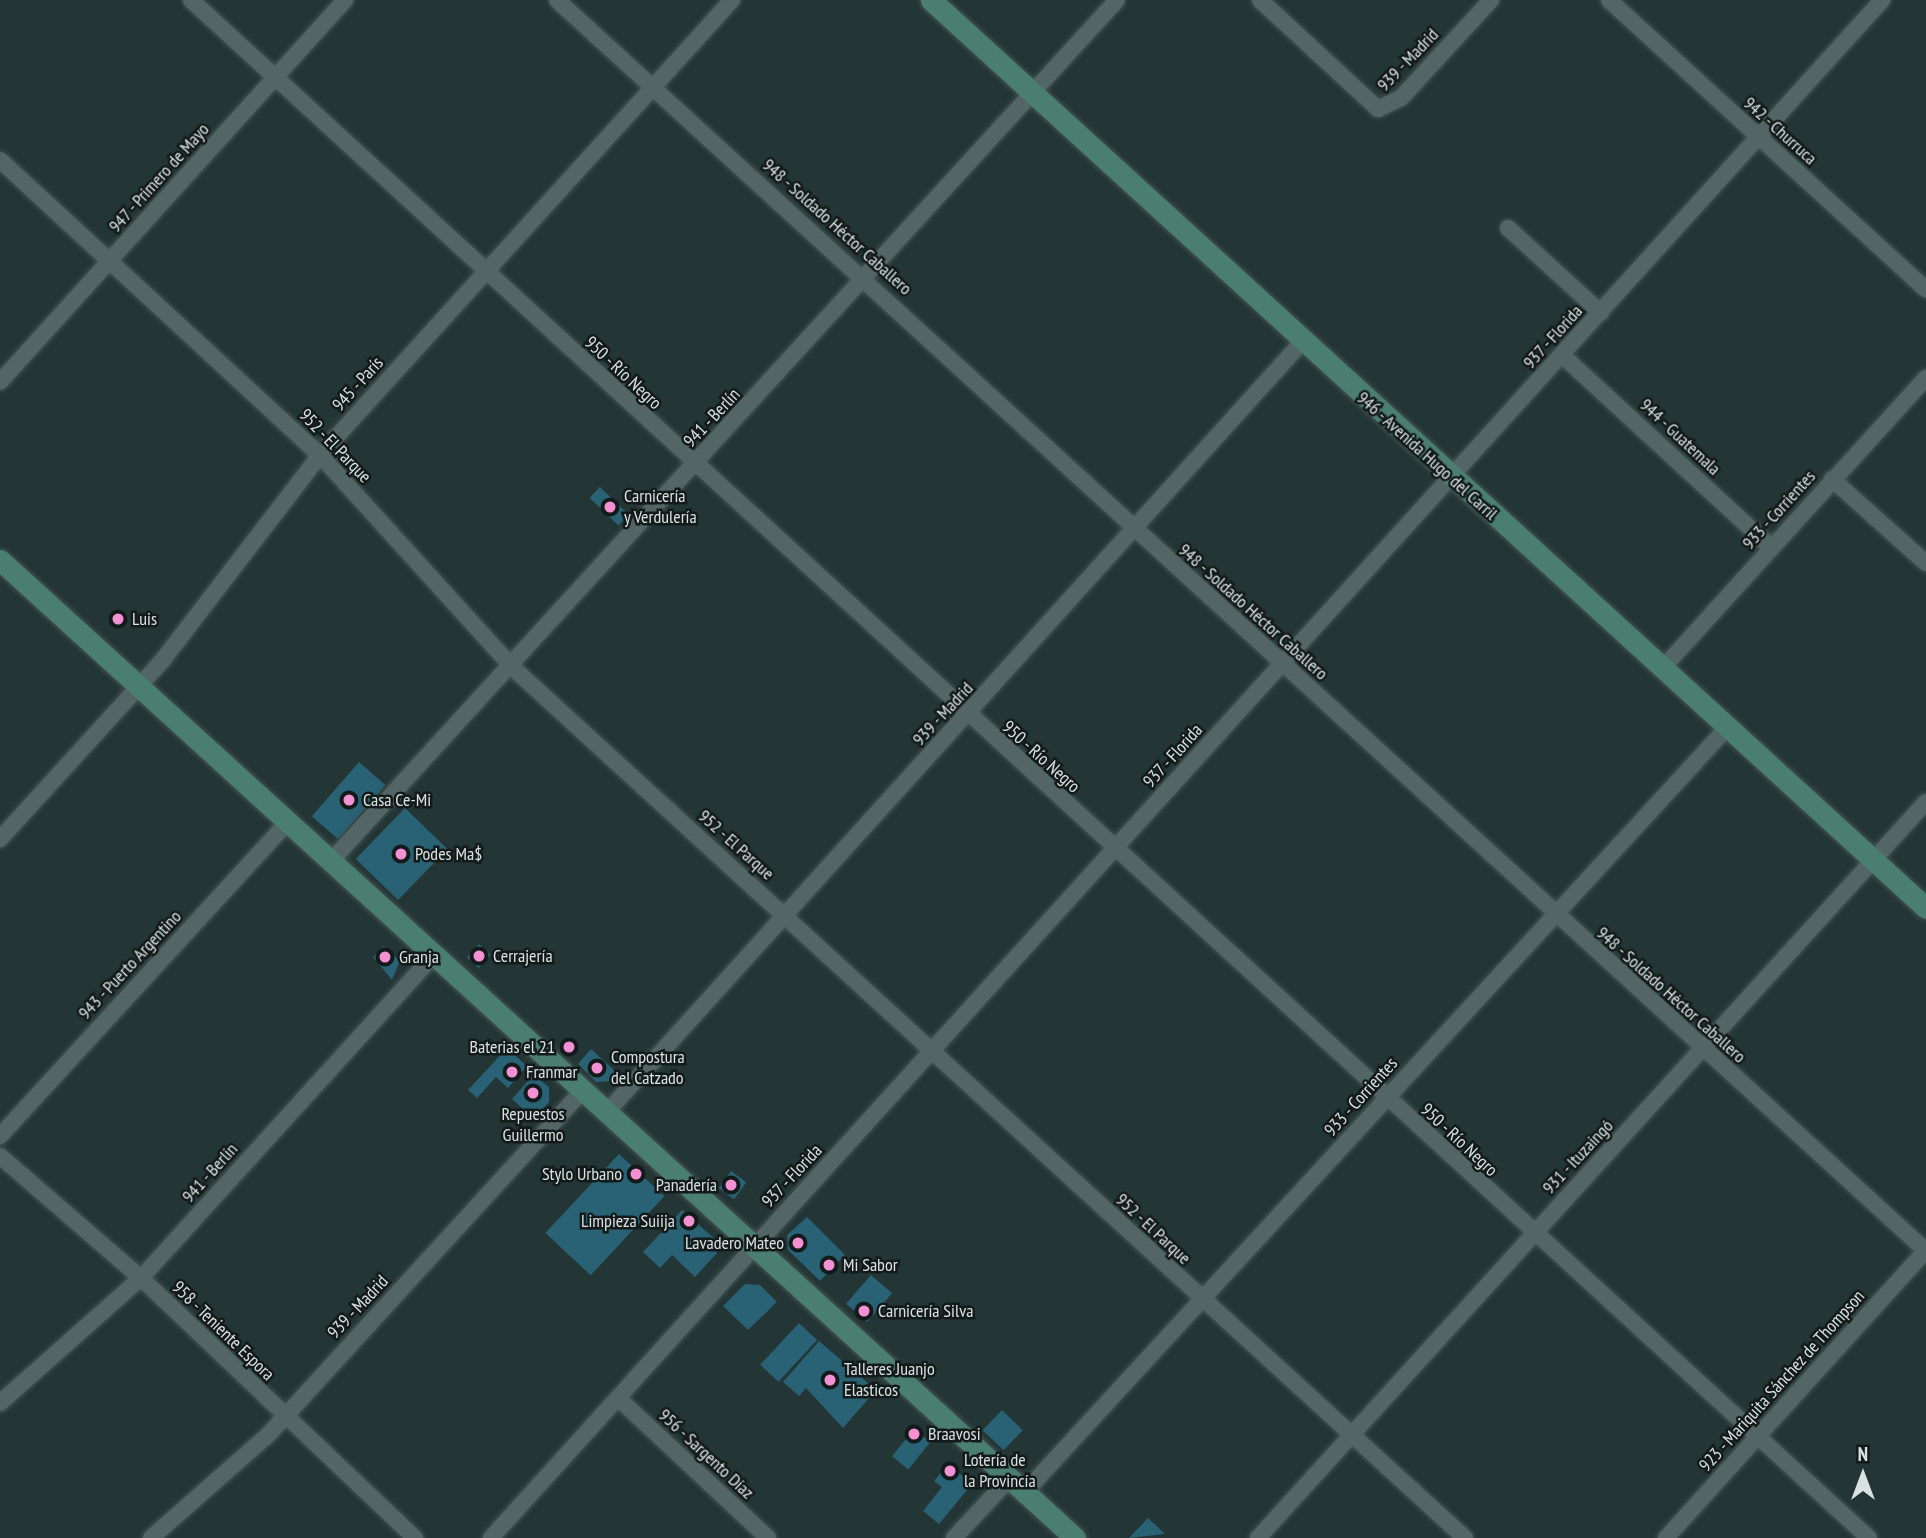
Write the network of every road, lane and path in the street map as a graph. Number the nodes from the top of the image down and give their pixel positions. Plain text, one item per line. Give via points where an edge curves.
1 (191, 0) edge
2 (345, 0) edge
3 (557, 0) edge
4 (732, 0) edge
5 (931, 0) edge
6 (1117, 0) edge
7 (1260, 0) edge
8 (1491, 0) edge
9 (1609, 0) edge
10 (1879, 1) edge
11 (276, 77) junction
12 (652, 88) junction
13 (1034, 95) junction
14 (1760, 138) junction
15 (0, 160) edge
16 (1508, 228) dead end
17 (110, 260) junction
18 (487, 272) junction
19 (868, 279) junction
20 (1926, 289) edge
21 (1601, 313) junction
22 (1302, 342) junction
23 (1563, 356) junction
24 (1926, 378) edge
25 (0, 382) edge
26 (320, 455) junction
27 (694, 465) junction
28 (1451, 478) junction
29 (1832, 479) junction
30 (1134, 532) junction
31 (1771, 547) junction
32 (0, 560) edge
33 (1926, 563) edge
34 (1284, 663) junction
35 (512, 667) junction
36 (1662, 669) junction
37 (142, 685) junction
38 (967, 717) junction
39 (1726, 729) junction
40 (1926, 802) edge
41 (289, 821) junction
42 (0, 839) edge
43 (1115, 849) junction
44 (332, 860) junction
45 (1873, 860) junction
46 (1926, 908) edge
47 (782, 914) junction
48 (1554, 915) junction
49 (435, 954) junction
50 (1703, 1050) junction
51 (933, 1052) junction
52 (583, 1090) junction
53 (1386, 1098) junction
54 (608, 1111) junction
55 (0, 1136) edge
56 (0, 1156) edge
57 (1533, 1234) junction
58 (751, 1248) junction
59 (1926, 1250) edge
60 (141, 1279) junction
61 (1202, 1301) junction
62 (618, 1398) junction
63 (0, 1403) edge
64 (284, 1416) junction
65 (1352, 1435) junction
66 (1758, 1437) junction
67 (1018, 1485) junction
68 (151, 1538) edge
69 (415, 1538) edge
70 (491, 1538) edge
71 (768, 1538) edge
72 (954, 1538) edge
73 (1075, 1538) edge
74 (1258, 1538) edge
75 (1465, 1538) edge
76 (1667, 1538) edge
77 (1869, 1538) edge

1 - 11 street, 950 - Río Negro
2 - 11 street, 947 - Primero de Mayo
3 - 12 street, 948 - Soldado Héctor Caballero
4 - 12 street, 945 - París
5 - 13 main road, 946 - Avenida Hugo del Carril
6 - 13 street, 941 - Berlín
7 - 8 street, 939 - Madrid via 1378,109 1401,98
9 - 14 street, 942 - Churruca
10 - 14 street, 937 - Florida
11 - 17 street, 947 - Primero de Mayo
11 - 18 street, 950 - Río Negro
12 - 18 street, 945 - París
12 - 19 street, 948 - Soldado Héctor Caballero
13 - 19 street, 941 - Berlín
13 - 22 main road, 946 - Avenida Hugo del Carril
14 - 20 street, 942 - Churruca
14 - 21 street, 937 - Florida
15 - 17 street, 952 - El Parque
16 - 21 street
17 - 25 street, 947 - Primero de Mayo
17 - 26 street, 952 - El Parque
18 - 26 street, 945 - París
18 - 27 street, 950 - Río Negro
19 - 27 street, 941 - Berlín
19 - 30 street, 948 - Soldado Héctor Caballero
21 - 23 street, 937 - Florida
22 - 28 main road, 946 - Avenida Hugo del Carril
22 - 30 street, 939 - Madrid
23 - 28 street, 937 - Florida
23 - 31 street, 944 - Guatemala
24 - 29 street, 933 - Corrientes
26 - 35 street, 952 - El Parque
26 - 37 street, 945 - París
27 - 35 street, 941 - Berlín
27 - 38 street, 950 - Río Negro
28 - 34 street, 937 - Florida
28 - 36 main road, 946 - Avenida Hugo del Carril
29 - 31 street, 933 - Corrientes
29 - 33 street
30 - 34 street, 948 - Soldado Héctor Caballero
30 - 38 street, 939 - Madrid
31 - 36 street, 933 - Corrientes
32 - 37 main road
34 - 43 street, 937 - Florida
34 - 48 street, 948 - Soldado Héctor Caballero
35 - 44 street, 941 - Berlín
35 - 47 street, 952 - El Parque
36 - 39 main road, 946 - Avenida Hugo del Carril
37 - 41 main road
37 - 42 street, 945 - París
38 - 43 street, 950 - Río Negro
38 - 47 street, 939 - Madrid
39 - 45 main road, 946 - Avenida Hugo del Carril
39 - 48 street, 933 - Corrientes
40 - 45 street, 931 - Ituzaingó
41 - 44 main road
41 - 55 street, 943 - Puerto Argentino
43 - 51 street, 937 - Florida
43 - 53 street, 950 - Río Negro
44 - 49 main road
45 - 46 main road, 946 - Avenida Hugo del Carril
45 - 50 street, 931 - Ituzaingó
47 - 51 street, 952 - El Parque
47 - 54 street, 939 - Madrid
48 - 50 street, 948 - Soldado Héctor Caballero
48 - 53 street, 933 - Corrientes
49 - 52 main road
49 - 60 street, 941 - Berlín
50 - 57 street, 931 - Ituzaingó
50 - 59 street, 948 - Soldado Héctor Caballero
51 - 58 street, 937 - Florida
51 - 61 street, 952 - El Parque
52 - 54 main road
52 - 64 street, 939 - Madrid
53 - 57 street, 950 - Río Negro
53 - 61 street, 933 - Corrientes
54 - 58 main road
56 - 60 street, 958 - Teniente Espora
57 - 65 street, 931 - Ituzaingó
57 - 66 street, 950 - Río Negro
58 - 62 street, 937 - Florida
58 - 67 main road
59 - 66 street, 923 - Mariquita Sánchez de Thompson
60 - 63 street, 941 - Berlín
60 - 64 street, 958 - Teniente Espora
61 - 65 street, 952 - El Parque
61 - 67 street, 933 - Corrientes
62 - 70 street, 937 - Florida
62 - 71 street, 956 - Sargento Díaz
64 - 68 street, 939 - Madrid
64 - 69 street, 958 - Teniente Espora
65 - 74 street, 931 - Ituzaingó
65 - 75 street, 952 - El Parque
66 - 76 street, 923 - Mariquita Sánchez de Thompson
66 - 77 street, 950 - Río Negro
67 - 72 street, 933 - Corrientes
67 - 73 main road

